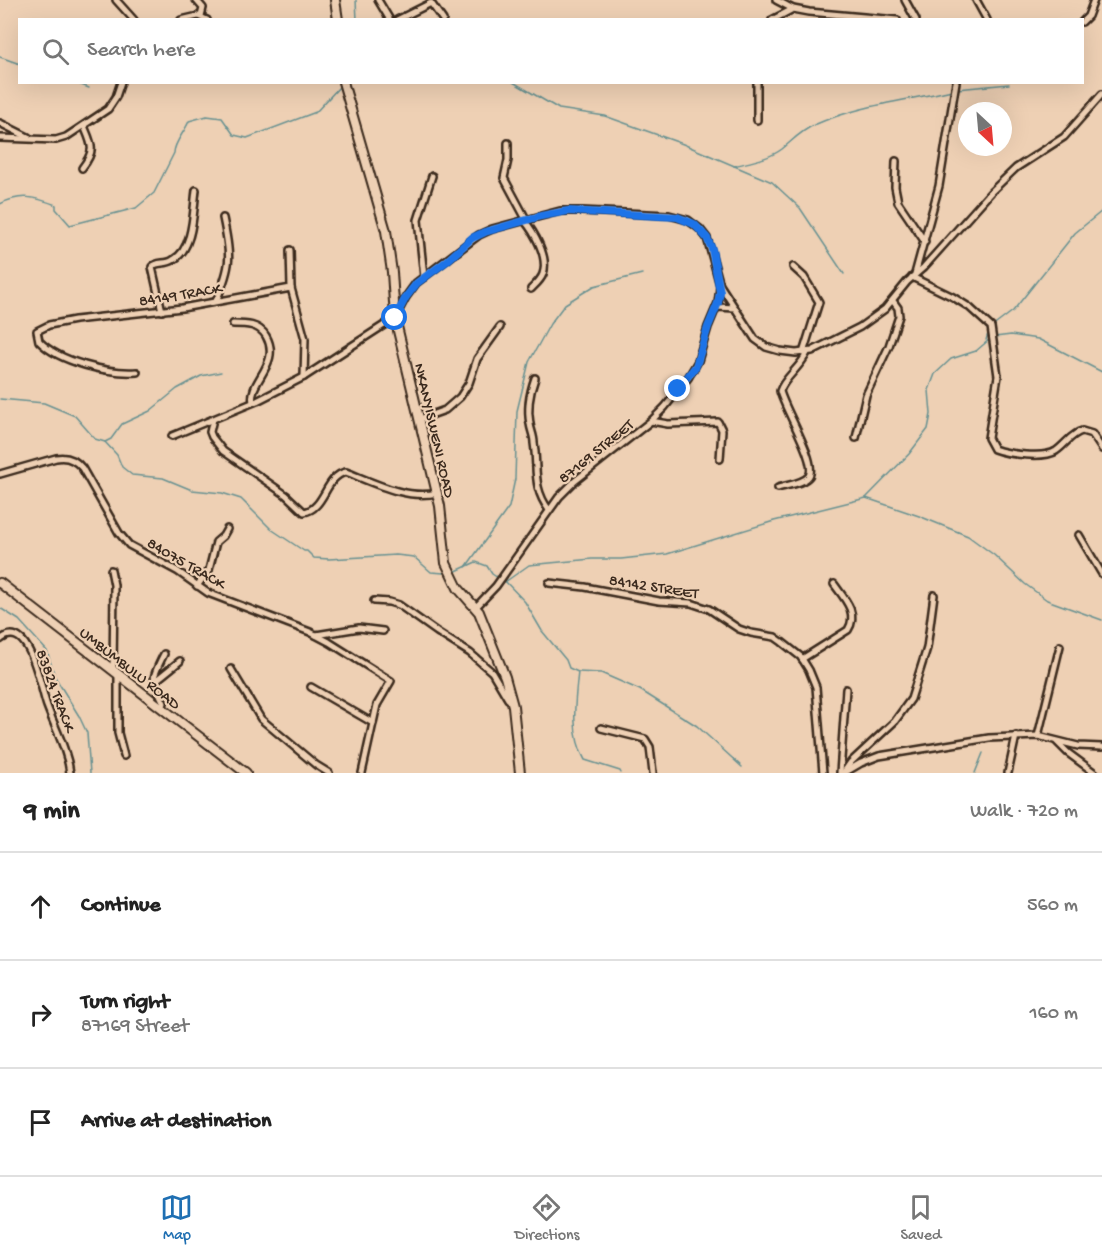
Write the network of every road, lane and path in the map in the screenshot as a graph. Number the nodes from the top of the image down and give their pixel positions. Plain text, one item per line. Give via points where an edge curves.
1 (116, 0) edge
2 (196, 0) edge
3 (335, 0) edge
4 (378, 0) edge
5 (776, 0) edge
6 (905, 0) edge
7 (976, 0) edge
8 (1094, 0) edge
9 (434, 2) edge
10 (793, 9) junction
11 (132, 18) edge
12 (204, 18) edge
13 (338, 18) edge
14 (389, 18) edge
15 (401, 18) edge
16 (442, 18) edge
17 (776, 18) edge
18 (875, 18) edge
19 (915, 18) edge
20 (986, 18) edge
21 (1084, 21) edge
22 (120, 84) edge
23 (344, 84) edge
24 (757, 84) edge
25 (956, 84) edge
26 (1102, 94) edge
27 (757, 120) dead end
28 (0, 123) edge
29 (84, 126) junction
30 (0, 138) edge
31 (29, 138) junction
32 (508, 143) dead end
33 (896, 161) dead end
34 (82, 168) dead end
35 (432, 176) dead end
36 (196, 190) dead end
37 (223, 218) dead end
38 (525, 220) junction
39 (925, 242) junction
40 (290, 250) dead end
41 (793, 267) dead end
42 (913, 276) junction
43 (424, 277) junction
44 (720, 285) junction
45 (291, 288) junction
46 (531, 289) dead end
47 (216, 301) junction
48 (893, 301) junction
49 (717, 308) junction
50 (735, 308) junction
51 (162, 310) junction
52 (395, 318) junction
53 (233, 324) dead end
54 (500, 327) dead end
55 (805, 353) junction
56 (137, 372) dead end
57 (304, 377) junction
58 (535, 378) dead end
59 (253, 402) junction
60 (213, 419) junction
61 (420, 419) junction
62 (651, 421) junction
63 (172, 436) dead end
64 (856, 438) dead end
65 (1102, 449) edge
66 (720, 459) dead end
67 (0, 474) edge
68 (778, 488) dead end
69 (437, 493) junction
70 (549, 510) junction
71 (227, 529) dead end
72 (1079, 535) dead end
73 (111, 570) dead end
74 (1102, 574) edge
75 (0, 583) edge
76 (549, 583) dead end
77 (834, 584) dead end
78 (197, 586) junction
79 (934, 595) dead end
80 (374, 601) dead end
81 (476, 607) junction
82 (383, 631) dead end
83 (316, 635) junction
84 (0, 640) edge
85 (1060, 646) dead end
86 (164, 654) dead end
87 (802, 659) junction
88 (180, 661) dead end
89 (231, 669) dead end
90 (116, 672) junction
91 (154, 682) junction
92 (311, 687) dead end
93 (846, 689) dead end
94 (512, 702) junction
95 (162, 708) junction
96 (373, 723) junction
97 (601, 728) dead end
98 (1016, 736) junction
99 (1038, 736) junction
100 (1057, 742) junction
101 (1102, 747) edge
102 (124, 756) dead end
103 (70, 773) edge
104 (246, 773) edge
105 (329, 773) edge
106 (362, 773) edge
107 (520, 773) edge
108 (653, 773) edge
109 (823, 773) edge
110 (843, 773) edge
111 (1008, 773) edge
112 (1095, 773) edge

1 - 11 street
2 - 12 street via 203,8
3 - 13 street
4 - 14 street
5 - 10 street
6 - 19 street
7 - 20 street
8 - 21 street
9 - 15 street
9 - 16 street
10 - 17 street
10 - 18 street
22 - 29 street via 108,109
23 - 52 street, NKANYISWENI ROAD via 386,231
24 - 27 street
25 - 39 street via 939,186
26 - 42 street via 1064,137 1000,183
28 - 31 street
29 - 31 street via 61,139
29 - 34 street via 92,151
30 - 31 street
32 - 38 street via 504,180
33 - 39 street via 898,202
35 - 43 street via 418,220
36 - 51 street via 186,247 174,260 152,266
37 - 47 street via 230,258 226,280
38 - 43 street via 479,235
38 - 44 street via 568,211 682,218 707,238
38 - 46 street via 535,236 544,268
39 - 42 street
40 - 45 street
41 - 55 street via 819,302
42 - 48 street
42 - 65 street via 969,307 991,327 998,376 988,438 994,449 1034,455 1051,453 1082,430 1092,434
43 - 52 street via 410,290
44 - 49 street, 87169 STREET
44 - 50 street
45 - 47 street, 84149 TRACK
45 - 57 street via 305,339
47 - 51 street, 84149 TRACK
48 - 55 street via 870,321
48 - 64 street via 899,316 866,395
49 - 50 street
49 - 62 street, 87169 STREET via 694,370
50 - 55 street via 762,345
51 - 56 street, 84149 TRACK via 75,320 37,331 39,341 55,353 105,370
52 - 57 street
52 - 61 street, NKANYISWENI ROAD
53 - 59 street via 249,324 261,330 271,346 271,356
54 - 61 street via 477,359 460,398 445,410
55 - 68 street via 780,391 808,456 810,472 803,480
57 - 59 street
58 - 70 street via 530,424 537,485
59 - 60 street
60 - 63 street
60 - 69 street via 210,432 223,451 304,512 315,507 336,477 346,472 410,494
61 - 69 street, NKANYISWENI ROAD
62 - 66 street via 718,422 722,432
62 - 70 street, 87169 STREET via 571,485
67 - 78 street, 84075 TRACK via 56,458 73,460 82,468 124,540
69 - 81 street, NKANYISWENI ROAD via 448,569 458,588
70 - 81 street, 87169 STREET via 496,586
71 - 78 street via 216,542 209,570
72 - 74 street
73 - 90 street
75 - 90 street, UMBUMBULU ROAD
76 - 87 street, 84142 STREET via 701,606 739,629 775,637
77 - 87 street via 852,610 851,626
78 - 83 street, 84075 TRACK
79 - 110 street via 927,648 911,699 895,722
80 - 94 street via 399,605 470,653 492,672
81 - 94 street, NKANYISWENI ROAD
82 - 83 street via 359,628
83 - 96 street, 84075 TRACK via 391,681 380,699
84 - 103 street, 83824 TRACK via 15,637 33,655
85 - 99 street
86 - 91 street
87 - 109 street, 84142 STREET via 816,687
88 - 91 street
89 - 105 street via 261,720
90 - 95 street, UMBUMBULU ROAD
90 - 102 street via 118,733
91 - 95 street via 164,703
92 - 96 street
93 - 110 street via 839,760
94 - 107 street, NKANYISWENI ROAD
95 - 104 street, UMBUMBULU ROAD
96 - 106 street
97 - 108 street via 645,739
98 - 99 street
98 - 110 street via 889,754
98 - 111 street
99 - 100 street
100 - 101 street
100 - 112 street

